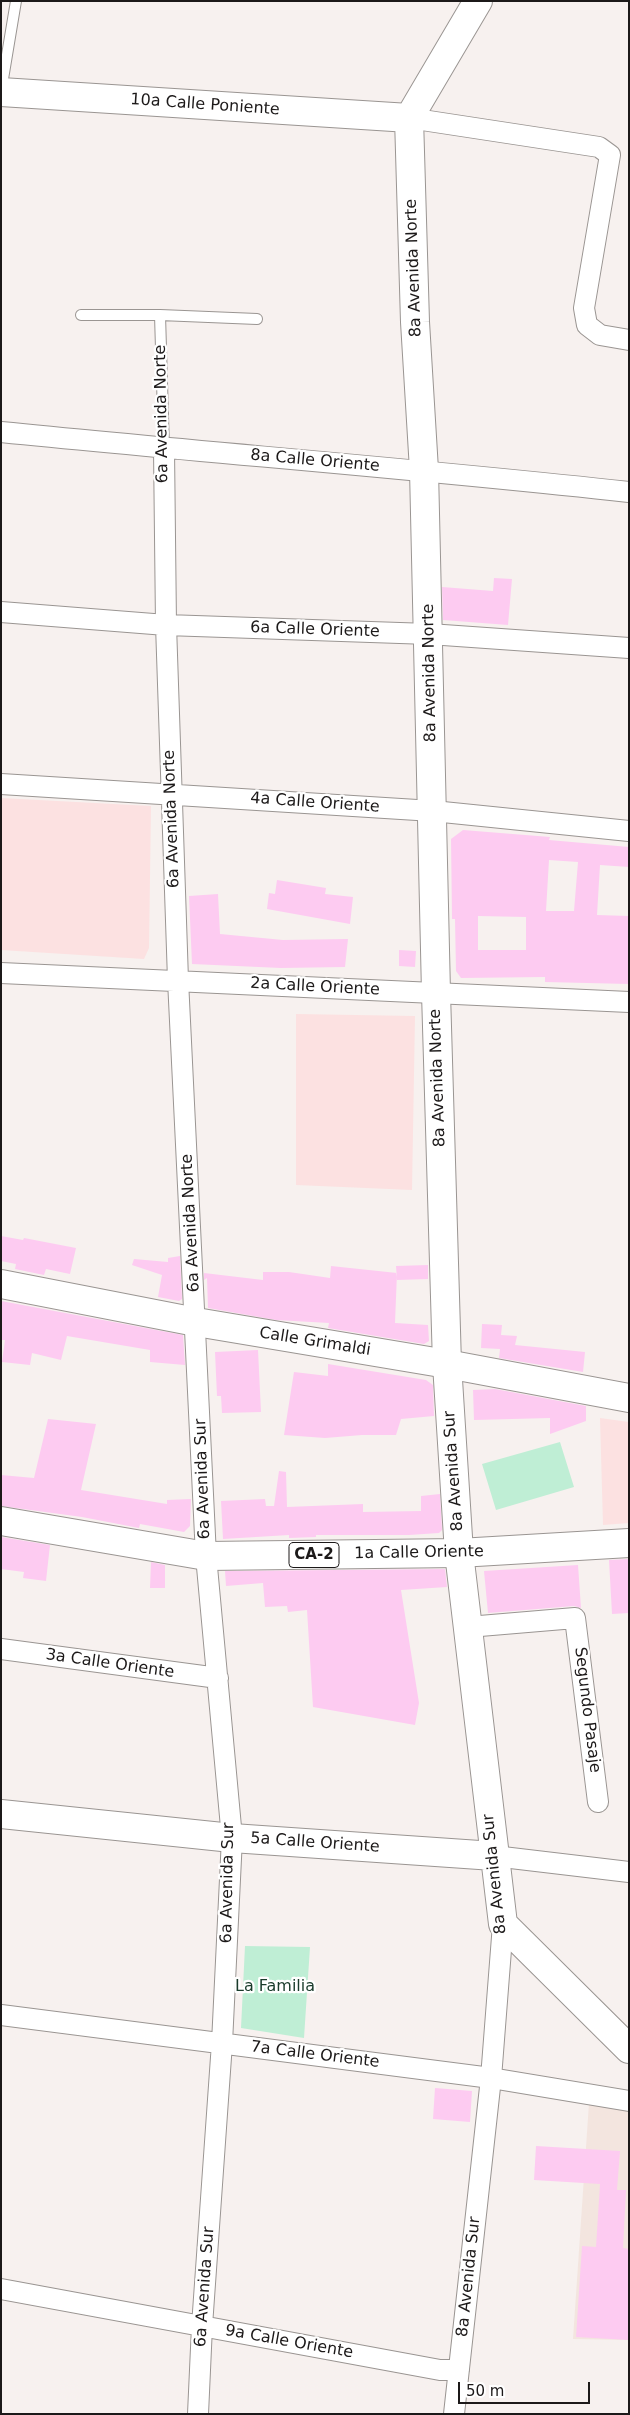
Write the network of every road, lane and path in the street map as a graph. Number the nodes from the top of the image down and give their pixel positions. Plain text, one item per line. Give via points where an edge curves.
1 (16, 1) edge
2 (478, 1) edge
3 (1, 92) edge
4 (409, 118) junction
5 (160, 314) junction
6 (81, 315) dead end
7 (257, 319) dead end
8 (629, 340) edge
9 (1, 432) edge
10 (164, 449) junction
11 (424, 470) junction
12 (629, 492) edge
13 (1, 612) edge
14 (166, 625) junction
15 (429, 634) junction
16 (629, 648) edge
17 (1, 784) edge
18 (172, 794) junction
19 (433, 811) junction
20 (629, 831) edge
21 (1, 973) edge
22 (178, 980) junction
23 (436, 993) junction
24 (629, 1002) edge
25 (1, 1284) edge
26 (196, 1322) junction
27 (447, 1364) junction
28 (629, 1398) edge
29 (1, 1521) edge
30 (629, 1543) edge
31 (459, 1553) junction
32 (206, 1556) junction
33 (468, 1627) junction
34 (1, 1649) edge
35 (218, 1678) junction
36 (598, 1802) dead end
37 (1, 1814) edge
38 (232, 1838) junction
39 (494, 1856) junction
40 (629, 1872) edge
41 (503, 1924) junction
42 (1, 2015) edge
43 (222, 2043) junction
44 (629, 2049) edge
45 (491, 2078) junction
46 (629, 2101) edge
47 (1, 2289) edge
48 (202, 2326) junction
49 (459, 2370) junction
50 (198, 2414) edge
51 (454, 2414) edge

1 - 3 lane
2 - 4 street
3 - 4 street, 10a Calle Poniente
4 - 8 street via 599,147 610,155 584,308 587,325 600,335
4 - 11 street, 8a Avenida Norte via 415,322
5 - 6 lane
5 - 7 lane
5 - 10 lane, 6a Avenida Norte
9 - 10 street, 8a Calle Oriente
10 - 11 street, 8a Calle Oriente
10 - 14 street, 6a Avenida Norte
11 - 12 street, 8a Calle Oriente
11 - 15 street, 8a Avenida Norte
13 - 14 street, 6a Calle Oriente
14 - 15 street, 6a Calle Oriente
14 - 18 street, 6a Avenida Norte
15 - 16 street, 6a Calle Oriente
15 - 19 street, 8a Avenida Norte
17 - 18 street, 4a Calle Oriente
18 - 19 street, 4a Calle Oriente
18 - 22 street, 6a Avenida Norte
19 - 20 street, 4a Calle Oriente
19 - 23 street, 8a Avenida Norte
21 - 22 street, 2a Calle Oriente
22 - 23 street, 2a Calle Oriente
22 - 26 street, 6a Avenida Norte
23 - 24 street, 2a Calle Oriente
23 - 27 street, 8a Avenida Norte
25 - 26 street, Calle Grimaldi
26 - 27 street, Calle Grimaldi
26 - 32 street, 6a Avenida Sur
27 - 28 street, Calle Grimaldi
27 - 31 street, 8a Avenida Sur
29 - 32 street, 1a Calle Oriente / CA-2
30 - 31 street, 1a Calle Oriente / CA-2
31 - 32 street, 1a Calle Oriente / CA-2
31 - 33 street, 8a Avenida Sur
32 - 35 street, 6a Avenida Sur
33 - 36 street, Segundo Pasaje via 575,1618
33 - 39 street, 8a Avenida Sur
34 - 35 street, 3a Calle Oriente
35 - 38 street, 6a Avenida Sur
37 - 38 street, 5a Calle Oriente
38 - 39 street, 5a Calle Oriente
38 - 43 street, 6a Avenida Sur
39 - 40 street, 5a Calle Oriente
39 - 41 street, 8a Avenida Sur
41 - 44 street
41 - 45 street, 8a Avenida Sur
42 - 43 street, 7a Calle Oriente
43 - 45 street, 7a Calle Oriente
43 - 48 street, 6a Avenida Sur
45 - 46 street, 7a Calle Oriente
45 - 49 street, 8a Avenida Sur
47 - 48 street, 9a Calle Oriente
48 - 49 street, 9a Calle Oriente via 440,2370
48 - 50 street, 6a Avenida Sur
49 - 51 street, 8a Avenida Sur

